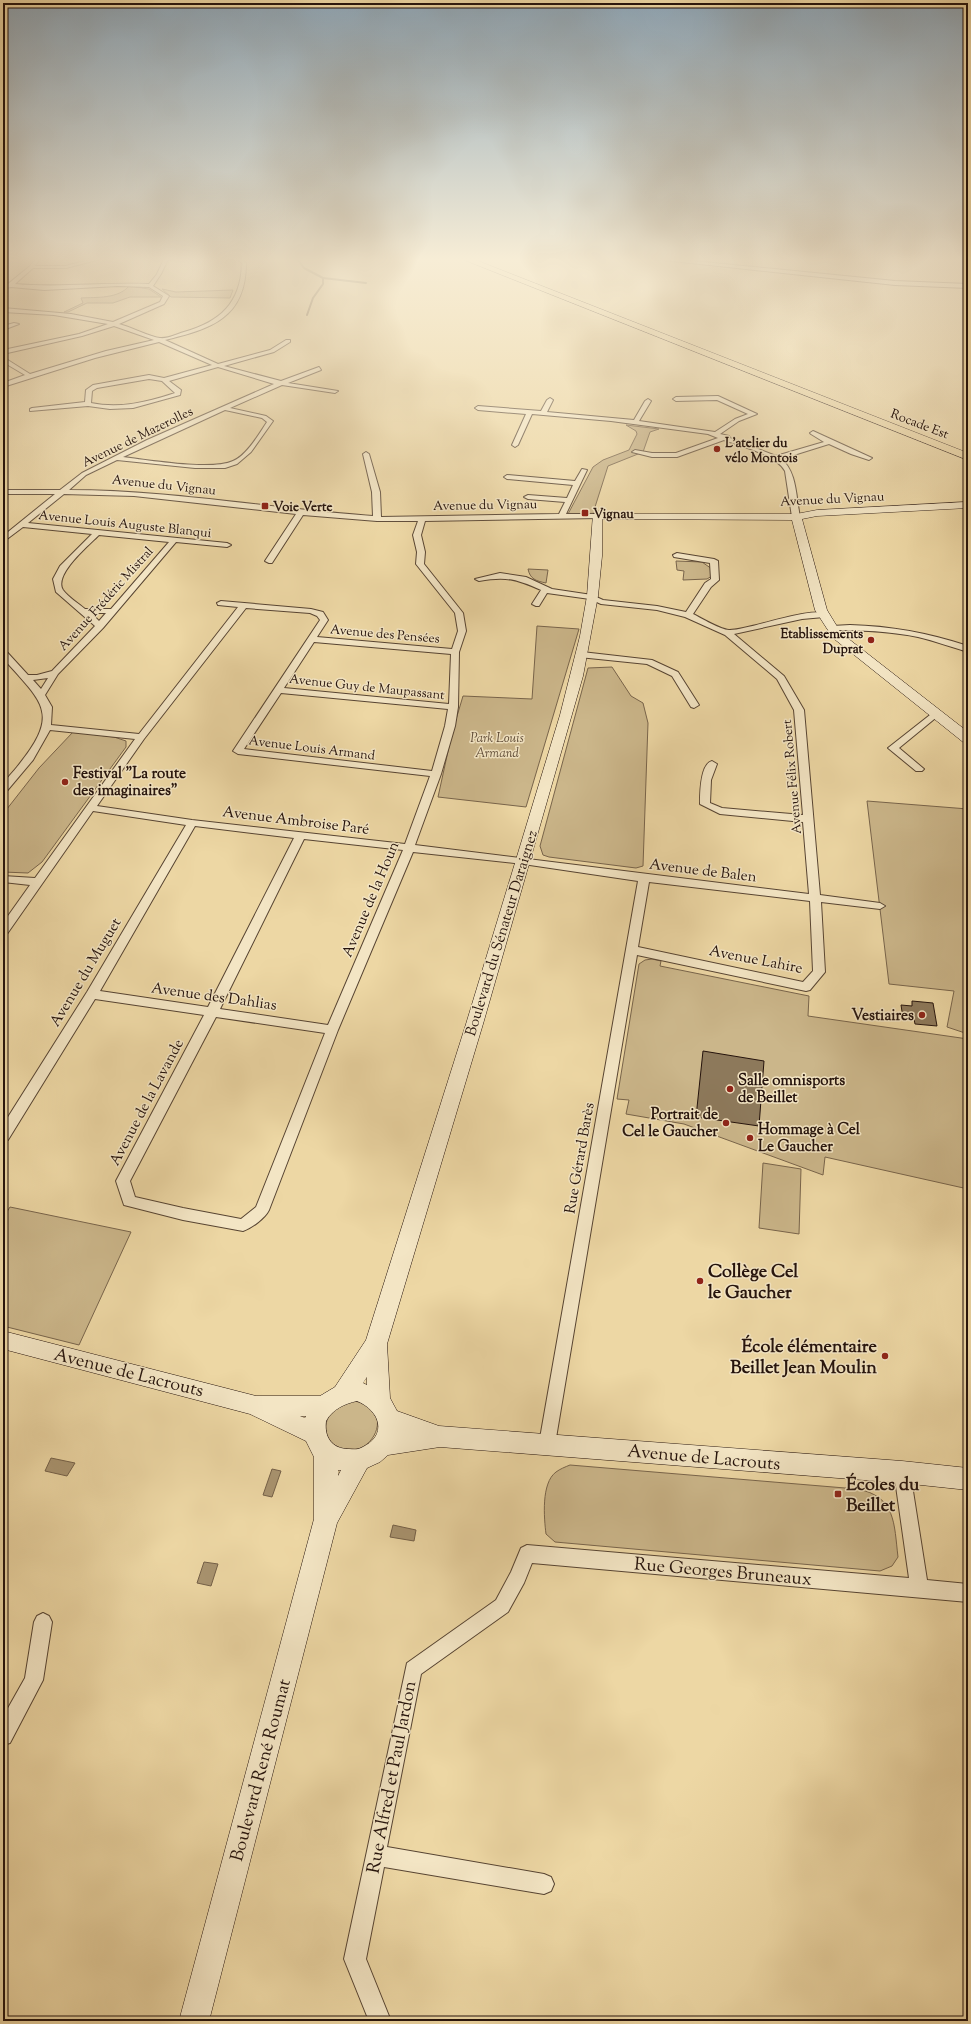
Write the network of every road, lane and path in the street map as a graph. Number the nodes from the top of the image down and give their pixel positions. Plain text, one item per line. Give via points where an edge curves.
1 (112, 351) edge
2 (186, 351) edge
3 (270, 351) edge
4 (702, 351) edge
5 (3, 360) edge
6 (218, 366) junction
7 (319, 369) dead end
8 (30, 376) junction
9 (164, 380) junction
10 (280, 383) junction
11 (3, 385) edge
12 (335, 391) dead end
13 (676, 399) dead end
14 (550, 400) dead end
15 (648, 401) dead end
16 (88, 404) junction
17 (224, 408) junction
18 (478, 408) dead end
19 (32, 410) dead end
20 (529, 413) junction
21 (543, 414) junction
22 (635, 423) junction
23 (813, 433) dead end
24 (716, 434) junction
25 (727, 437) junction
26 (830, 442) junction
27 (514, 445) dead end
28 (635, 452) dead end
29 (366, 454) dead end
30 (116, 458) junction
31 (776, 458) junction
32 (869, 458) dead end
33 (968, 458) edge
34 (584, 470) dead end
35 (507, 477) dead end
36 (578, 483) junction
37 (3, 492) edge
38 (60, 492) junction
39 (528, 497) dead end
40 (569, 500) junction
41 (968, 505) edge
42 (301, 512) junction
43 (597, 516) junction
44 (561, 517) junction
45 (796, 517) junction
46 (377, 519) junction
47 (422, 520) junction
48 (22, 525) junction
49 (97, 533) junction
50 (3, 540) edge
51 (174, 540) junction
52 (227, 545) dead end
53 (677, 555) dead end
54 (269, 561) dead end
55 (479, 579) dead end
56 (545, 589) junction
57 (592, 597) junction
58 (221, 603) dead end
59 (536, 604) dead end
60 (244, 605) junction
61 (83, 611) junction
62 (113, 611) junction
63 (688, 615) junction
64 (824, 615) junction
65 (100, 626) junction
66 (832, 628) junction
67 (728, 633) junction
68 (312, 639) junction
69 (968, 649) edge
70 (455, 652) junction
71 (3, 653) edge
72 (582, 655) junction
73 (55, 673) junction
74 (24, 677) junction
75 (278, 690) junction
76 (41, 695) junction
77 (694, 705) dead end
78 (453, 707) junction
79 (936, 714) junction
80 (47, 727) junction
81 (141, 737) junction
82 (968, 739) edge
83 (712, 764) dead end
84 (919, 769) dead end
85 (436, 774) junction
86 (3, 790) edge
87 (91, 808) junction
88 (808, 819) junction
89 (192, 823) junction
90 (300, 836) junction
91 (409, 848) junction
92 (523, 861) junction
93 (644, 878) junction
94 (3, 879) edge
95 (37, 882) junction
96 (815, 898) junction
97 (880, 906) dead end
98 (3, 931) edge
99 (633, 950) junction
100 (92, 994) junction
101 (212, 1012) junction
102 (332, 1030) junction
103 (3, 1136) edge
104 (183, 1214) joint
105 (3, 1340) edge
106 (376, 1344) junction
107 (344, 1393) junction
108 (254, 1405) junction
109 (323, 1406) junction
110 (384, 1409) junction
111 (314, 1434) junction
112 (440, 1436) junction
113 (547, 1444) junction
114 (382, 1445) junction
115 (326, 1454) junction
116 (359, 1460) junction
117 (902, 1472) junction
118 (968, 1479) edge
119 (326, 1520) junction
120 (527, 1554) joint
121 (919, 1588) junction
122 (968, 1594) edge
123 (43, 1622) dead end
124 (3, 1736) edge
125 (375, 1855) junction
126 (544, 1884) dead end
127 (194, 2021) edge
128 (380, 2021) edge

1 - 8 street
2 - 6 street
3 - 6 street
4 - 33 main road, Rocade Est
5 - 8 street
6 - 9 street
6 - 10 street
7 - 10 street, Avenue de Mazerolles
8 - 11 street
9 - 16 street via 149,377 94,386 89,390
9 - 16 street via 177,388 178,394 146,404 101,407
10 - 12 street
10 - 17 street, Avenue de Mazerolles
13 - 24 street via 718,398 754,414 737,420
14 - 21 street
15 - 22 street
16 - 19 street
17 - 30 street, Avenue de Mazerolles
17 - 30 street via 264,416 270,421 236,462 214,467
18 - 20 street
20 - 21 street
20 - 27 street
21 - 22 street
22 - 24 street
23 - 26 street
24 - 25 street
25 - 28 street via 677,455
25 - 31 street
26 - 31 street
26 - 32 street
29 - 46 street via 376,492
30 - 38 street, Avenue de Mazerolles via 84,474
31 - 45 street via 788,472
34 - 36 street
35 - 36 street
36 - 40 street
37 - 38 street, Avenue du Vignau
38 - 42 street, Avenue du Vignau via 134,494
38 - 48 street, Avenue de Mazerolles
39 - 40 street
40 - 44 street
41 - 45 street, Avenue du Vignau via 817,513
42 - 46 street, Avenue du Vignau
42 - 54 street
43 - 44 street, Avenue du Vignau
43 - 45 street, Avenue du Vignau
43 - 57 street, Boulevard du Sénateur Daraignez via 596,566
44 - 47 street, Avenue du Vignau
45 - 64 street
46 - 47 street, Avenue du Vignau
47 - 70 street, Avenue de la Houn via 417,535 420,564 459,613 462,630
48 - 49 street, Avenue Louis Auguste Blanqui
48 - 50 street, Avenue de Mazerolles
49 - 51 street, Avenue Louis Auguste Blanqui
49 - 61 street via 63,568 57,579 59,590
51 - 52 street, Avenue Louis Auguste Blanqui
51 - 62 street, Avenue Frédéric Mistral
53 - 63 street via 714,561 715,580 708,585
55 - 56 street, Avenue Félix Robert via 500,575 523,579
56 - 57 street, Avenue Félix Robert
56 - 59 street
57 - 63 street, Avenue Félix Robert via 601,602 657,608
57 - 72 street, Boulevard du Sénateur Daraignez
58 - 60 street
60 - 68 street, Avenue Louis Armand via 320,614 324,620
60 - 81 street
61 - 62 street
61 - 65 street
62 - 65 street, Avenue Frédéric Mistral
63 - 67 street, Avenue Félix Robert
64 - 66 street
64 - 67 street via 802,617
65 - 73 street, Avenue Frédéric Mistral
66 - 69 street via 927,635
66 - 79 street via 846,644
67 - 88 street, Avenue Félix Robert via 781,678 799,710
68 - 70 street, Avenue des Pensées
68 - 75 street, Avenue Louis Armand
70 - 78 street, Avenue de la Houn
71 - 74 street
72 - 77 street via 648,662 675,674
72 - 92 street, Boulevard du Sénateur Daraignez
73 - 74 street via 38,678
73 - 76 street, Avenue Frédéric Mistral
74 - 76 street
75 - 78 street, Avenue Guy de Maupassant
75 - 85 street, Avenue Louis Armand via 238,751
76 - 80 street via 48,709
78 - 85 street, Avenue de la Houn
79 - 82 street
79 - 84 street via 892,748
80 - 81 street
80 - 86 street via 39,745
81 - 87 street
83 - 88 street via 706,780 705,804 720,811
85 - 91 street, Avenue de la Houn
87 - 89 street, Avenue Ambroise Paré
87 - 95 street
88 - 96 street, Avenue Félix Robert
89 - 90 street, Avenue Ambroise Paré
89 - 100 street, Avenue du Muguet
90 - 91 street, Avenue Ambroise Paré
90 - 101 street
91 - 92 street, Avenue Ambroise Paré
91 - 102 street, Avenue de la Houn
92 - 93 street, Avenue de Balen
92 - 106 street, Boulevard du Sénateur Daraignez
93 - 96 street, Avenue de Balen
93 - 99 street, Rue Gérard Barès
94 - 95 street
95 - 98 street
96 - 97 street, Avenue de Balen
96 - 99 street, Avenue Lahire via 819,972 806,987
99 - 113 street, Rue Gérard Barès
100 - 101 street, Avenue des Dahlias
100 - 103 street, Avenue du Muguet
101 - 102 street, Avenue des Dahlias
101 - 104 street, Avenue de la Lavande via 123,1181 129,1201
102 - 104 street, Avenue de la Houn via 262,1210 243,1225
105 - 108 street, Avenue de Lacrouts
106 - 107 street, Boulevard du Sénateur Daraignez
106 - 110 street, Boulevard du Sénateur Daraignez
107 - 109 street via 332,1398
107 - 110 street via 357,1391 369,1394
108 - 109 street, Avenue de Lacrouts
108 - 111 street, Avenue de Lacrouts
109 - 111 street via 317,1414
110 - 112 street, Avenue de Lacrouts
110 - 114 street via 390,1428
111 - 115 street via 318,1445
112 - 113 street, Avenue de Lacrouts
112 - 114 street, Avenue de Lacrouts
113 - 117 street, Avenue de Lacrouts
114 - 116 street via 368,1457
115 - 116 street via 336,1459
115 - 119 street, Boulevard René Roumat
116 - 119 street, Boulevard René Roumat
117 - 118 street, Avenue de Lacrouts
117 - 121 street
119 - 127 street, Boulevard René Roumat
120 - 121 street, Rue Georges Bruneaux
120 - 125 street, Rue Alfred et Paul Jardon via 502,1606 413,1669
121 - 122 street, Rue Georges Bruneaux
123 - 124 street via 34,1680
125 - 126 street
125 - 128 street, Rue Alfred et Paul Jardon via 354,1959

